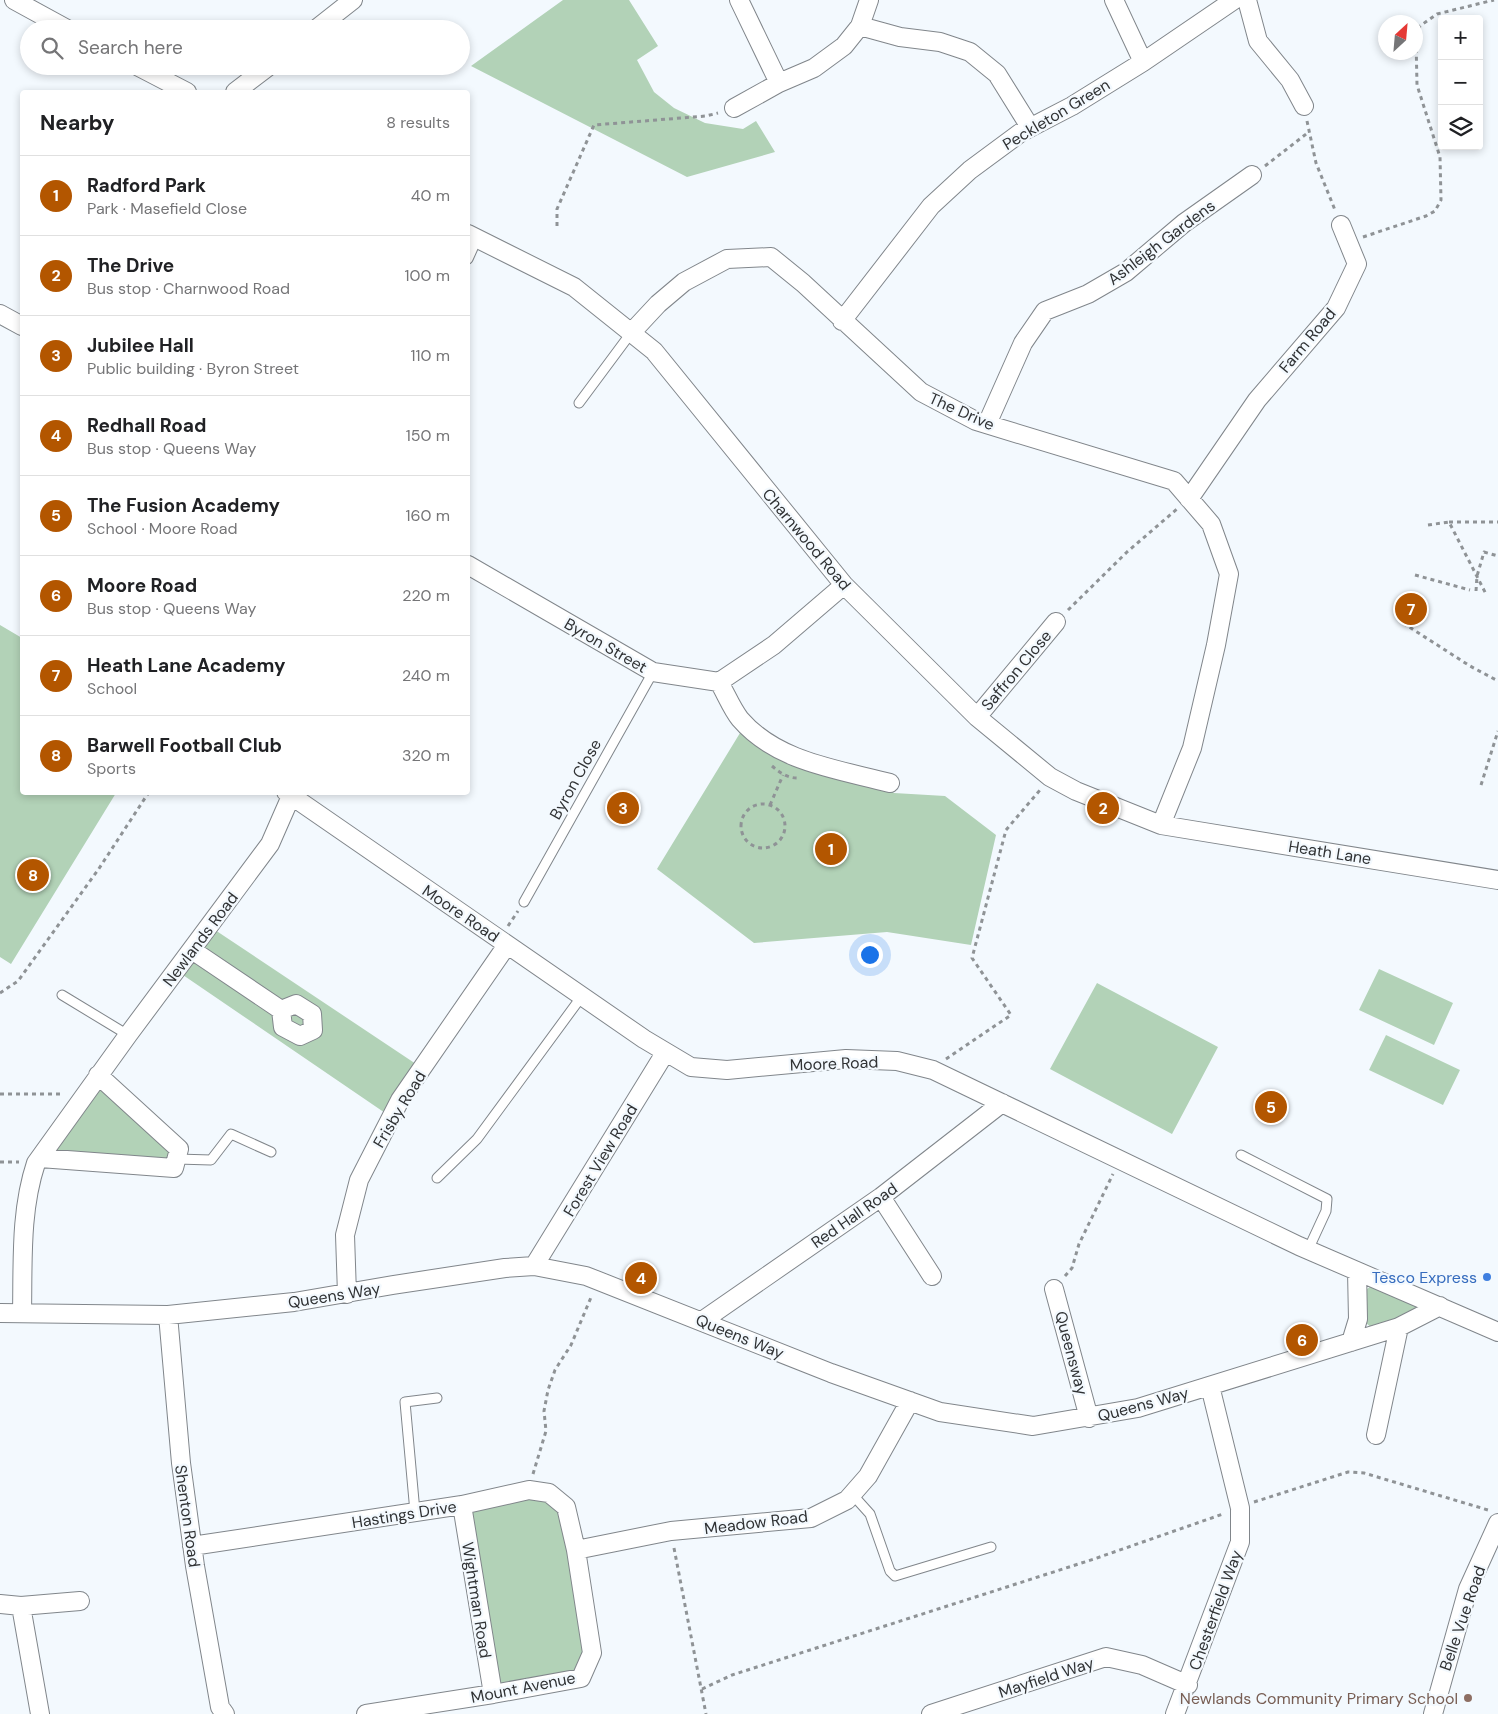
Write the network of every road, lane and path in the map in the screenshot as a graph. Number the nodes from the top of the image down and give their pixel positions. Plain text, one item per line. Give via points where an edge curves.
1 (14, 0) edge
2 (352, 0) edge
3 (739, 0) edge
4 (869, 0) edge
5 (1114, 0) edge
6 (1234, 0) edge
7 (1247, 0) edge
8 (1494, 0) edge
9 (51, 20) edge
10 (327, 20) edge
11 (860, 26) junction
12 (1143, 62) junction
13 (154, 75) edge
14 (257, 75) edge
15 (779, 83) junction
16 (183, 90) edge
17 (238, 90) edge
18 (1304, 106) joint
19 (734, 108) joint
20 (1030, 127) junction
21 (1310, 131) junction
22 (1252, 175) joint
23 (1341, 225) joint
24 (558, 226) dead end
25 (472, 237) edge
26 (1348, 241) junction
27 (0, 314) edge
28 (842, 321) junction
29 (20, 325) edge
30 (631, 333) junction
31 (579, 403) dead end
32 (987, 424) junction
33 (1189, 499) junction
34 (1449, 522) junction
35 (1498, 522) edge
36 (1428, 525) dead end
37 (1498, 556) edge
38 (470, 566) edge
39 (1415, 575) dead end
40 (1477, 576) junction
41 (844, 585) junction
42 (1470, 590) dead end
43 (1476, 591) dead end
44 (1486, 594) dead end
45 (1056, 622) joint
46 (1403, 623) dead end
47 (653, 672) junction
48 (1498, 681) edge
49 (719, 682) junction
50 (977, 717) junction
51 (1498, 730) edge
52 (783, 774) dead end
53 (1050, 777) junction
54 (890, 783) dead end
55 (1481, 785) dead end
56 (147, 795) edge
57 (288, 795) edge
58 (289, 795) edge
59 (770, 805) junction
60 (1162, 825) junction
61 (1498, 880) edge
62 (524, 902) joint
63 (503, 942) junction
64 (192, 950) junction
65 (0, 993) edge
66 (62, 995) dead end
67 (582, 996) junction
68 (281, 1010) dead end
69 (128, 1034) junction
70 (665, 1053) junction
71 (932, 1070) junction
72 (98, 1075) junction
73 (0, 1094) edge
74 (85, 1094) junction
75 (1002, 1103) junction
76 (272, 1152) dead end
77 (1241, 1156) dead end
78 (40, 1158) junction
79 (177, 1159) junction
80 (1119, 1160) junction
81 (436, 1178) dead end
82 (881, 1197) junction
83 (1308, 1250) junction
84 (534, 1266) junction
85 (1357, 1270) junction
86 (932, 1276) dead end
87 (598, 1281) junction
88 (1054, 1289) joint
89 (347, 1294) junction
90 (1440, 1306) junction
91 (0, 1313) edge
92 (22, 1313) junction
93 (168, 1315) junction
94 (702, 1321) junction
95 (1399, 1327) junction
96 (1498, 1332) edge
97 (1351, 1342) junction
98 (1210, 1386) junction
99 (437, 1398) dead end
100 (910, 1401) junction
101 (1089, 1418) junction
102 (1376, 1435) dead end
103 (529, 1490) junction
104 (852, 1494) junction
105 (462, 1505) junction
106 (1240, 1508) junction
107 (415, 1512) junction
108 (1498, 1513) edge
109 (1498, 1523) edge
110 (671, 1532) junction
111 (192, 1546) junction
112 (991, 1547) dead end
113 (576, 1550) junction
114 (80, 1601) dead end
115 (0, 1604) edge
116 (21, 1606) junction
117 (1188, 1685) junction
118 (702, 1689) junction
119 (493, 1694) junction
120 (40, 1714) edge
121 (225, 1714) edge
122 (366, 1714) edge
123 (706, 1714) edge
124 (932, 1714) edge
125 (1175, 1714) edge
126 (1433, 1714) edge

1 - 9 street
2 - 10 street
3 - 15 street
4 - 11 street
5 - 12 street
6 - 12 street, Peckleton Green
7 - 18 street via 1258,41 1290,80
8 - 26 path via 1437,14 1420,26 1416,39 1417,85 1440,157 1441,200 1435,211 1384,232
11 - 15 street via 844,46 814,68
11 - 20 street via 900,37 940,42 970,52 997,74
12 - 20 street, Peckleton Green via 1072,106
13 - 16 street
14 - 17 street
15 - 19 street
18 - 21 path
19 - 24 path via 706,116 594,124 557,209
20 - 28 street, Peckleton Green via 970,170 931,206
21 - 22 path
21 - 23 path via 1316,163
22 - 32 street, Ashleigh Gardens via 1184,223 1126,272 1088,294 1045,311 1023,343
23 - 26 street, Farm Road
25 - 30 street, Charnwood Road via 574,286
26 - 33 street, Farm Road via 1357,264 1336,308 1257,400
27 - 29 street
28 - 30 street, The Drive via 771,257 727,259 684,282
28 - 32 street, The Drive via 922,392
30 - 31 lane
30 - 41 street, Charnwood Road via 654,351
32 - 33 street, The Drive via 1174,481
33 - 45 path via 1127,552
33 - 60 street, The Drive via 1211,524 1229,574 1192,748
34 - 35 path
34 - 36 path
34 - 40 path
37 - 40 path via 1484,552
38 - 47 street, Byron Street
39 - 42 path
40 - 43 path
40 - 44 path
41 - 49 street via 774,645
41 - 50 street, Charnwood Road
45 - 50 street, Saffron Close
46 - 48 path
47 - 49 street, Byron Street
47 - 62 lane, Byron Close
49 - 54 street via 739,718 763,740 796,759
50 - 53 street, Charnwood Road
51 - 55 path
52 - 59 path
53 - 60 street, Charnwood Road via 1076,791
53 - 71 path via 1006,830 972,958 1010,1015
56 - 65 path via 18,981
57 - 64 street, Newlands Road via 270,844
58 - 63 street, Moore Road
59 - 59 path via 780,811 785,820 785,832 773,846 762,849 745,840 741,832 743,815 756,804
60 - 61 street, Heath Lane
62 - 63 path
63 - 67 street, Moore Road
63 - 89 street, Frisby Road via 400,1100 359,1180 345,1235
64 - 68 street
64 - 69 street, Newlands Road
66 - 69 lane
67 - 70 street, Moore Road
67 - 81 lane via 477,1139
69 - 72 street, Newlands Road
70 - 71 street, Moore Road via 691,1068 727,1070 846,1059 898,1061
70 - 84 street, Forest View Road
71 - 75 street, Moore Road
72 - 74 street, Newlands Road
72 - 79 street via 179,1149
73 - 74 path
74 - 78 street, Newlands Road
75 - 80 street, Moore Road
75 - 82 street, Red Hall Road
76 - 79 lane via 231,1134 211,1160
77 - 83 lane via 1327,1199 1326,1211
78 - 79 street via 174,1168
78 - 92 street, Newlands Road via 31,1177 23,1235
80 - 83 street, Moore Road
80 - 88 path via 1079,1244 1072,1268
82 - 86 street
82 - 94 street, Red Hall Road
83 - 85 street, Moore Road
84 - 87 street, Queens Way
84 - 89 street, Queens Way
85 - 90 street, Moore Road
85 - 97 street via 1358,1319
87 - 94 street, Queens Way
87 - 103 path via 548,1390 544,1411 546,1432
88 - 101 street, Queensway
89 - 93 street, Queens Way
90 - 95 street, Queens Way
90 - 96 street, Moore Road
91 - 92 street, Queens Way
92 - 93 street, Queens Way
93 - 111 street, Shenton Road
94 - 100 street, Queens Way
95 - 97 street, Queens Way
95 - 102 street
97 - 98 street, Queens Way
98 - 101 street, Queens Way via 1138,1408
98 - 106 street, Chesterfield Way
99 - 107 lane via 405,1402
100 - 101 street, Queens Way via 940,1412 1033,1426
100 - 104 street, Meadow Road via 868,1476
103 - 105 street, Hastings Drive
103 - 113 street, Hastings Drive via 549,1493 566,1507
104 - 110 street, Meadow Road via 847,1500 811,1518
104 - 112 lane via 870,1514 890,1571 895,1576
105 - 107 street, Hastings Drive
105 - 119 street, Wightman Road
106 - 108 path via 1348,1472 1364,1473
106 - 117 street, Chesterfield Way via 1240,1542
106 - 118 path via 1094,1559 732,1675
107 - 111 street, Hastings Drive
109 - 126 street, Belle Vue Road via 1468,1589
110 - 113 street, Meadow Road
110 - 118 path
111 - 121 street, Shenton Road via 220,1707
113 - 119 street, Mount Avenue via 592,1653 581,1678
114 - 116 street
115 - 116 street
116 - 120 street
117 - 124 street, Mayfield Way via 1142,1664 1106,1657
117 - 125 street, Chesterfield Way
118 - 123 path
119 - 122 street, Mount Avenue

